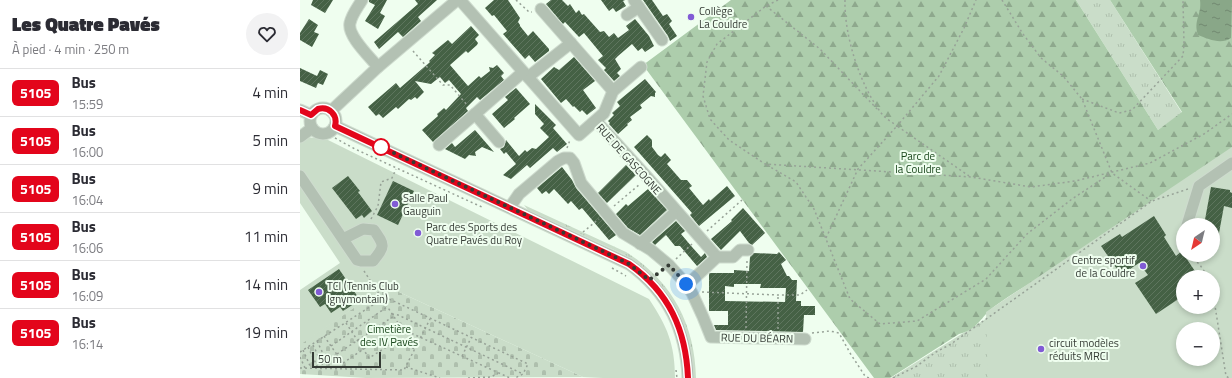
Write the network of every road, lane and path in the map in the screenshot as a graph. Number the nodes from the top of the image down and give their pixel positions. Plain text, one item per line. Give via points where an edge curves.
1 (362, 0) edge
2 (458, 0) edge
3 (516, 0) edge
4 (778, 0) edge
5 (845, 0) edge
6 (976, 0) edge
7 (1002, 0) edge
8 (1183, 0) edge
9 (636, 4) edge
10 (766, 6) junction
11 (541, 9) joint
12 (627, 15) dead end
13 (662, 40) dead end
14 (406, 43) junction
15 (571, 43) junction
16 (378, 67) junction
17 (641, 67) dead end
18 (526, 75) junction
19 (613, 91) junction
20 (1082, 99) junction
21 (300, 110) edge
22 (331, 111) junction
23 (475, 114) junction
24 (1232, 114) edge
25 (311, 115) junction
26 (883, 115) junction
27 (596, 121) junction
28 (897, 126) junction
29 (312, 128) junction
30 (333, 129) junction
31 (578, 134) junction
32 (300, 136) edge
33 (499, 142) dead end
34 (439, 145) dead end
35 (567, 158) junction
36 (1232, 162) edge
37 (765, 164) junction
38 (397, 169) junction
39 (858, 169) junction
40 (1112, 173) junction
41 (300, 176) edge
42 (971, 177) junction
43 (643, 181) dead end
44 (1199, 186) junction
45 (1152, 201) junction
46 (510, 207) junction
47 (484, 208) dead end
48 (606, 214) junction
49 (672, 215) dead end
50 (1189, 218) edge
51 (367, 229) junction
52 (575, 238) junction
53 (826, 238) junction
54 (343, 239) junction
55 (640, 244) junction
56 (748, 250) joint
57 (717, 258) junction
58 (357, 260) junction
59 (1197, 262) edge
60 (610, 267) dead end
61 (1203, 270) edge
62 (628, 277) dead end
63 (689, 289) junction
64 (807, 290) dead end
65 (747, 293) junction
66 (778, 295) junction
67 (382, 298) junction
68 (388, 307) junction
69 (1216, 314) edge
70 (393, 315) junction
71 (430, 319) junction
72 (346, 322) junction
73 (400, 325) junction
74 (426, 328) junction
75 (352, 331) junction
76 (324, 336) junction
77 (421, 337) junction
78 (471, 338) junction
79 (745, 338) junction
80 (778, 338) junction
81 (805, 339) joint
82 (358, 340) junction
83 (317, 341) junction
84 (312, 344) junction
85 (331, 346) junction
86 (308, 347) junction
87 (466, 348) junction
88 (364, 349) junction
89 (415, 349) junction
90 (303, 350) junction
91 (300, 352) edge
92 (337, 354) junction
93 (462, 356) junction
94 (300, 357) edge
95 (343, 363) junction
96 (406, 367) junction
97 (300, 368) edge
98 (305, 368) junction
99 (311, 368) junction
100 (318, 368) junction
101 (324, 368) junction
102 (330, 368) junction
103 (347, 369) junction
104 (676, 370) dead end
105 (498, 372) junction
106 (523, 374) junction
107 (440, 378) edge
108 (468, 378) edge
109 (510, 378) edge
110 (515, 378) edge
111 (677, 378) edge
112 (688, 378) edge
113 (868, 378) edge
114 (893, 378) edge
115 (1229, 378) edge

1 - 16 street via 350,24 351,34
2 - 14 street
2 - 18 street, RUE DE GASCOGNE
3 - 11 path via 529,12
4 - 10 path
5 - 26 path via 854,58 867,91
6 - 28 path via 939,76
7 - 20 path via 1041,58 1063,76
8 - 20 path via 1183,56 1132,110 1119,113
9 - 12 street
9 - 13 street
10 - 26 path via 820,49
10 - 37 path via 717,44 707,62 703,96 710,119 729,140
11 - 15 street
14 - 16 street
14 - 23 path via 443,85 450,85
15 - 18 street
15 - 19 street
16 - 22 street
17 - 19 street
18 - 23 street
18 - 31 street, RUE DE GASCOGNE
19 - 27 street via 604,113
20 - 40 path
21 - 25 street
22 - 25 street via 321,108
22 - 30 street via 336,118
23 - 33 street
23 - 34 street
24 - 40 path via 1204,134 1150,163
25 - 29 street
26 - 28 path
27 - 31 street, RUE DE GASCOGNE
27 - 57 street, RUE DE GASCOGNE
28 - 39 path
28 - 42 path
29 - 30 street via 322,134
29 - 32 street
30 - 38 path via 338,140
30 - 46 street
31 - 35 path via 568,142 562,153
35 - 46 street via 558,161 519,194
35 - 48 street, RUE DU BÉARN via 574,163 582,183
36 - 44 street
37 - 39 path
37 - 53 path via 796,182 814,209
38 - 47 path
38 - 51 path via 392,178 381,182 378,206
39 - 42 path
39 - 53 path
40 - 42 path via 1031,187
40 - 45 path
40 - 53 path via 1027,234 986,278 917,321 880,324 850,299
41 - 54 street
43 - 48 path
44 - 45 path
44 - 50 street
45 - 114 path via 951,344
46 - 52 street
48 - 52 path
48 - 55 street, RUE DU BÉARN via 623,233
49 - 55 street
51 - 54 street
51 - 58 street via 374,230 383,243 383,249 373,261
52 - 112 street via 629,264 645,276 660,293 672,312 685,346
54 - 58 street
55 - 63 street, RUE DU BÉARN via 669,265
56 - 57 street via 740,250 733,257
56 - 65 path
57 - 63 street
58 - 67 path
59 - 61 path
60 - 62 path
63 - 65 path via 698,292
63 - 79 street, RUE DU BÉARN via 711,337
64 - 66 path via 800,294
65 - 66 path
65 - 79 path
66 - 80 path
67 - 68 path
67 - 71 path via 387,298
67 - 72 path
68 - 70 path
68 - 75 path
69 - 115 path via 1226,376
70 - 73 path
70 - 74 path
70 - 82 path
71 - 74 path
71 - 78 path
72 - 75 path
72 - 76 path
73 - 77 path via 402,329
73 - 88 path
74 - 77 path
74 - 87 path
75 - 82 path
75 - 85 path
76 - 83 path
76 - 85 path
77 - 89 path
77 - 93 path
78 - 87 path
78 - 106 path via 528,364
79 - 80 street, RUE DU BÉARN
80 - 81 street, RUE DU BÉARN
81 - 113 path via 814,332 830,330 839,333
82 - 88 path
82 - 92 path
83 - 84 path
83 - 102 path
84 - 86 path
84 - 101 path
85 - 92 path
86 - 90 path
86 - 100 path
87 - 93 path
87 - 106 path
88 - 89 path via 369,358 401,338 406,345
88 - 95 path
89 - 96 path
90 - 91 path
90 - 99 path
92 - 95 path
93 - 105 path
94 - 98 path
95 - 103 path
96 - 103 path via 404,370
96 - 107 path
97 - 98 path
98 - 99 path
99 - 100 path
100 - 101 path
101 - 102 path
102 - 103 path
104 - 111 path
105 - 108 path via 491,378
105 - 109 path
106 - 110 path

